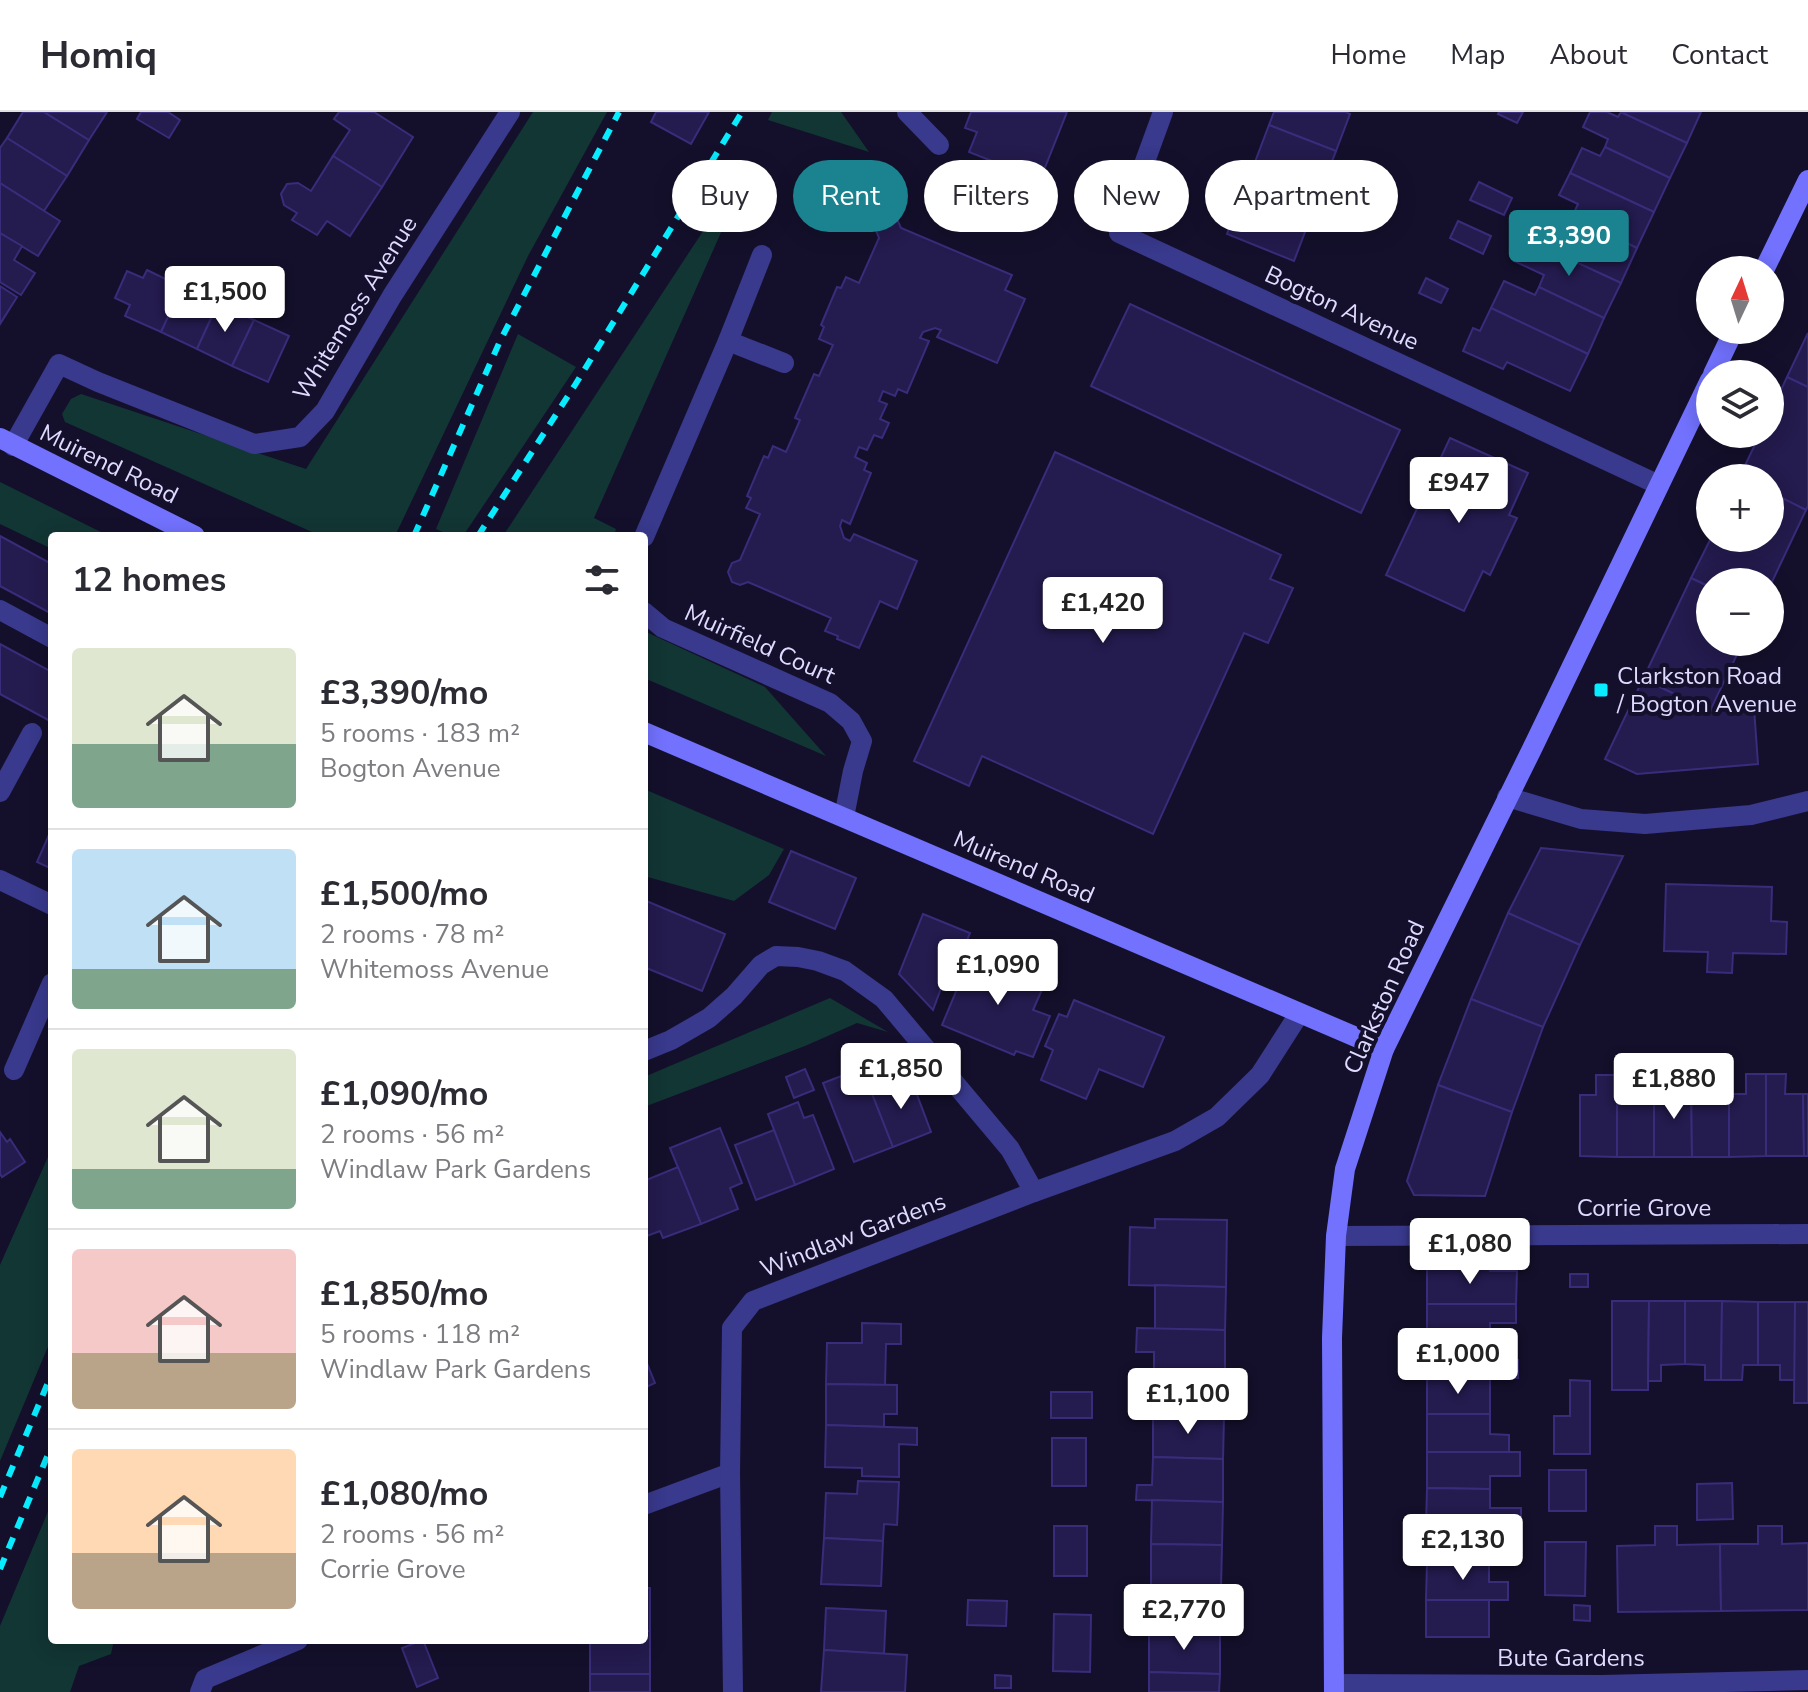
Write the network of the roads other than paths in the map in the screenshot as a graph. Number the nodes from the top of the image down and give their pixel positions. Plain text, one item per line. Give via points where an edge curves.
1 (510, 112) edge
2 (907, 112) edge
3 (1163, 112) edge
4 (939, 145) dead end
5 (1808, 180) edge
6 (762, 255) dead end
7 (1771, 256) edge
8 (728, 341) junction
9 (784, 363) dead end
10 (1696, 409) edge
11 (6, 442) edge
12 (1659, 485) junction
13 (187, 532) edge
14 (646, 532) edge
15 (0, 610) edge
16 (648, 615) edge
17 (48, 636) edge
18 (32, 733) dead end
19 (648, 734) edge
20 (0, 792) edge
21 (1507, 797) junction
22 (1808, 801) edge
23 (844, 817) junction
24 (1, 884) edge
25 (48, 903) edge
26 (48, 992) edge
27 (1299, 1014) junction
28 (648, 1049) edge
29 (1384, 1049) junction
30 (14, 1070) dead end
31 (1034, 1192) junction
32 (1808, 1234) edge
33 (1336, 1236) junction
34 (730, 1473) junction
35 (648, 1504) edge
36 (288, 1644) edge
37 (1808, 1680) edge
38 (1334, 1688) edge
39 (200, 1692) edge
40 (733, 1692) edge

1 - 11 street, Whitemoss Avenue via 325,411 300,437 254,444 59,364
2 - 4 street
3 - 12 street, Bogton Avenue via 1119,233
5 - 7 main road
6 - 8 street
8 - 9 street
8 - 14 street
10 - 12 main road, Clarkston Road
11 - 13 main road, Muirend Road
12 - 21 main road, Clarkston Road
15 - 17 street
16 - 23 street, Muirfield Court via 663,628 830,703 851,721 862,741
18 - 20 street
19 - 23 main road, Muirend Road
21 - 22 street via 1581,819 1645,824 1751,815
21 - 29 main road, Clarkston Road
23 - 27 main road, Muirend Road
24 - 25 street
26 - 30 street
27 - 29 main road, Muirend Road
27 - 31 street, Windlaw Gardens via 1260,1075 1217,1117 1175,1141
28 - 31 street via 709,1018 776,956 818,961 845,971 884,999 1010,1149
29 - 33 main road, Clarkston Road via 1345,1169
31 - 34 street, Windlaw Gardens via 753,1301 732,1328
32 - 33 street, Corrie Grove
33 - 38 main road, Clarkston Road
34 - 35 street
34 - 40 street, Windlaw Gardens
36 - 39 street via 205,1679
37 - 38 street, Bute Gardens

